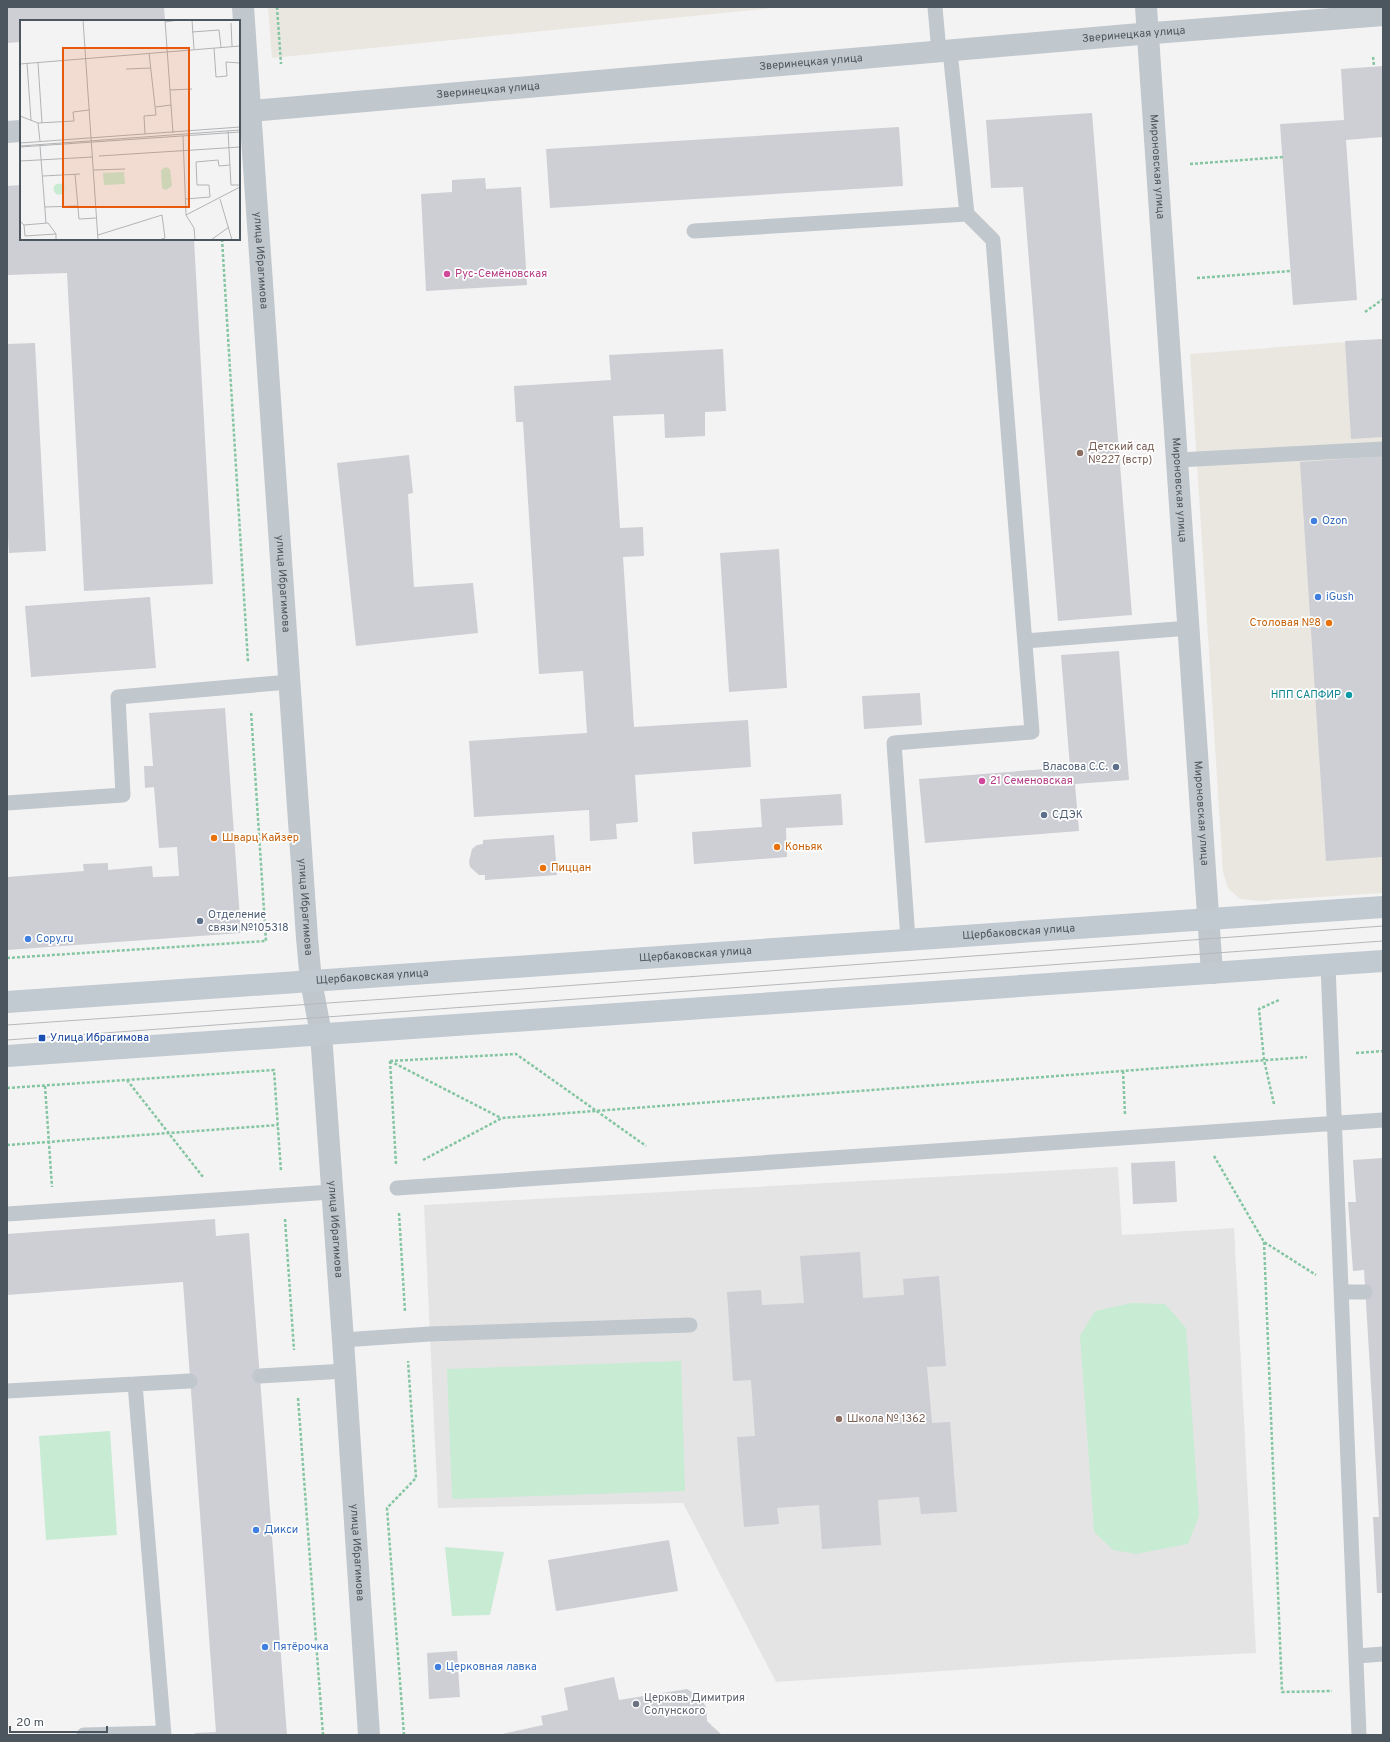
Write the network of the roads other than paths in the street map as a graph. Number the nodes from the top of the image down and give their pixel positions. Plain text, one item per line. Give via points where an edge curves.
1 (243, 7) edge
2 (935, 7) edge
3 (1146, 7) edge
4 (1383, 15) edge
5 (1148, 33) junction
6 (944, 51) junction
7 (244, 112) edge
8 (20, 131) edge
9 (7, 132) edge
10 (967, 214) junction
11 (694, 230) dead end
12 (1383, 449) edge
13 (1178, 460) junction
14 (1189, 628) junction
15 (1025, 641) junction
16 (290, 682) junction
17 (7, 803) edge
18 (1383, 907) edge
19 (1208, 919) junction
20 (908, 939) junction
21 (1383, 961) edge
22 (1328, 965) junction
23 (1212, 973) junction
24 (311, 981) junction
25 (7, 1002) edge
26 (321, 1034) junction
27 (7, 1056) edge
28 (1383, 1120) edge
29 (1333, 1123) junction
30 (397, 1181) road end
31 (332, 1192) junction
32 (7, 1214) edge
33 (1341, 1292) junction
34 (1365, 1292) dead end
35 (690, 1325) dead end
36 (343, 1340) junction
37 (345, 1371) junction
38 (260, 1376) dead end
39 (190, 1381) dead end
40 (135, 1384) junction
41 (7, 1391) edge
42 (1383, 1654) edge
43 (1357, 1656) junction
44 (164, 1734) edge
45 (84, 1735) edge
46 (369, 1735) edge
47 (1359, 1735) edge

1 - 7 street, улица Ибрагимова
2 - 6 lane
3 - 5 street, Мироновская улица
4 - 5 street, Зверинецкая улица
5 - 6 street, Зверинецкая улица
5 - 13 street, Мироновская улица
6 - 7 street, Зверинецкая улица
6 - 10 lane
7 - 16 street, улица Ибрагимова
8 - 9 street
10 - 11 lane
10 - 15 lane via 993,240
12 - 13 lane
13 - 14 street, Мироновская улица
14 - 15 lane
14 - 19 street, Мироновская улица
15 - 20 lane via 1032,732 894,743
16 - 17 lane via 118,697 123,795
16 - 24 street, улица Ибрагимова
18 - 19 main road, Щербаковская улица
19 - 20 main road, Щербаковская улица
19 - 23 street, Мироновская улица
20 - 24 main road, Щербаковская улица
21 - 22 main road
22 - 23 main road
22 - 29 lane
23 - 26 main road
24 - 25 main road, Щербаковская улица
24 - 26 street, улица Ибрагимова
26 - 27 main road
26 - 31 street, улица Ибрагимова
28 - 29 lane
29 - 30 lane via 679,1170
29 - 33 lane
31 - 32 lane
31 - 36 street, улица Ибрагимова
33 - 34 lane
33 - 43 lane
35 - 36 lane
36 - 37 street, улица Ибрагимова
37 - 38 lane
37 - 46 street, улица Ибрагимова
39 - 40 lane
40 - 41 lane
40 - 44 lane
42 - 43 lane
43 - 47 lane
44 - 45 lane

